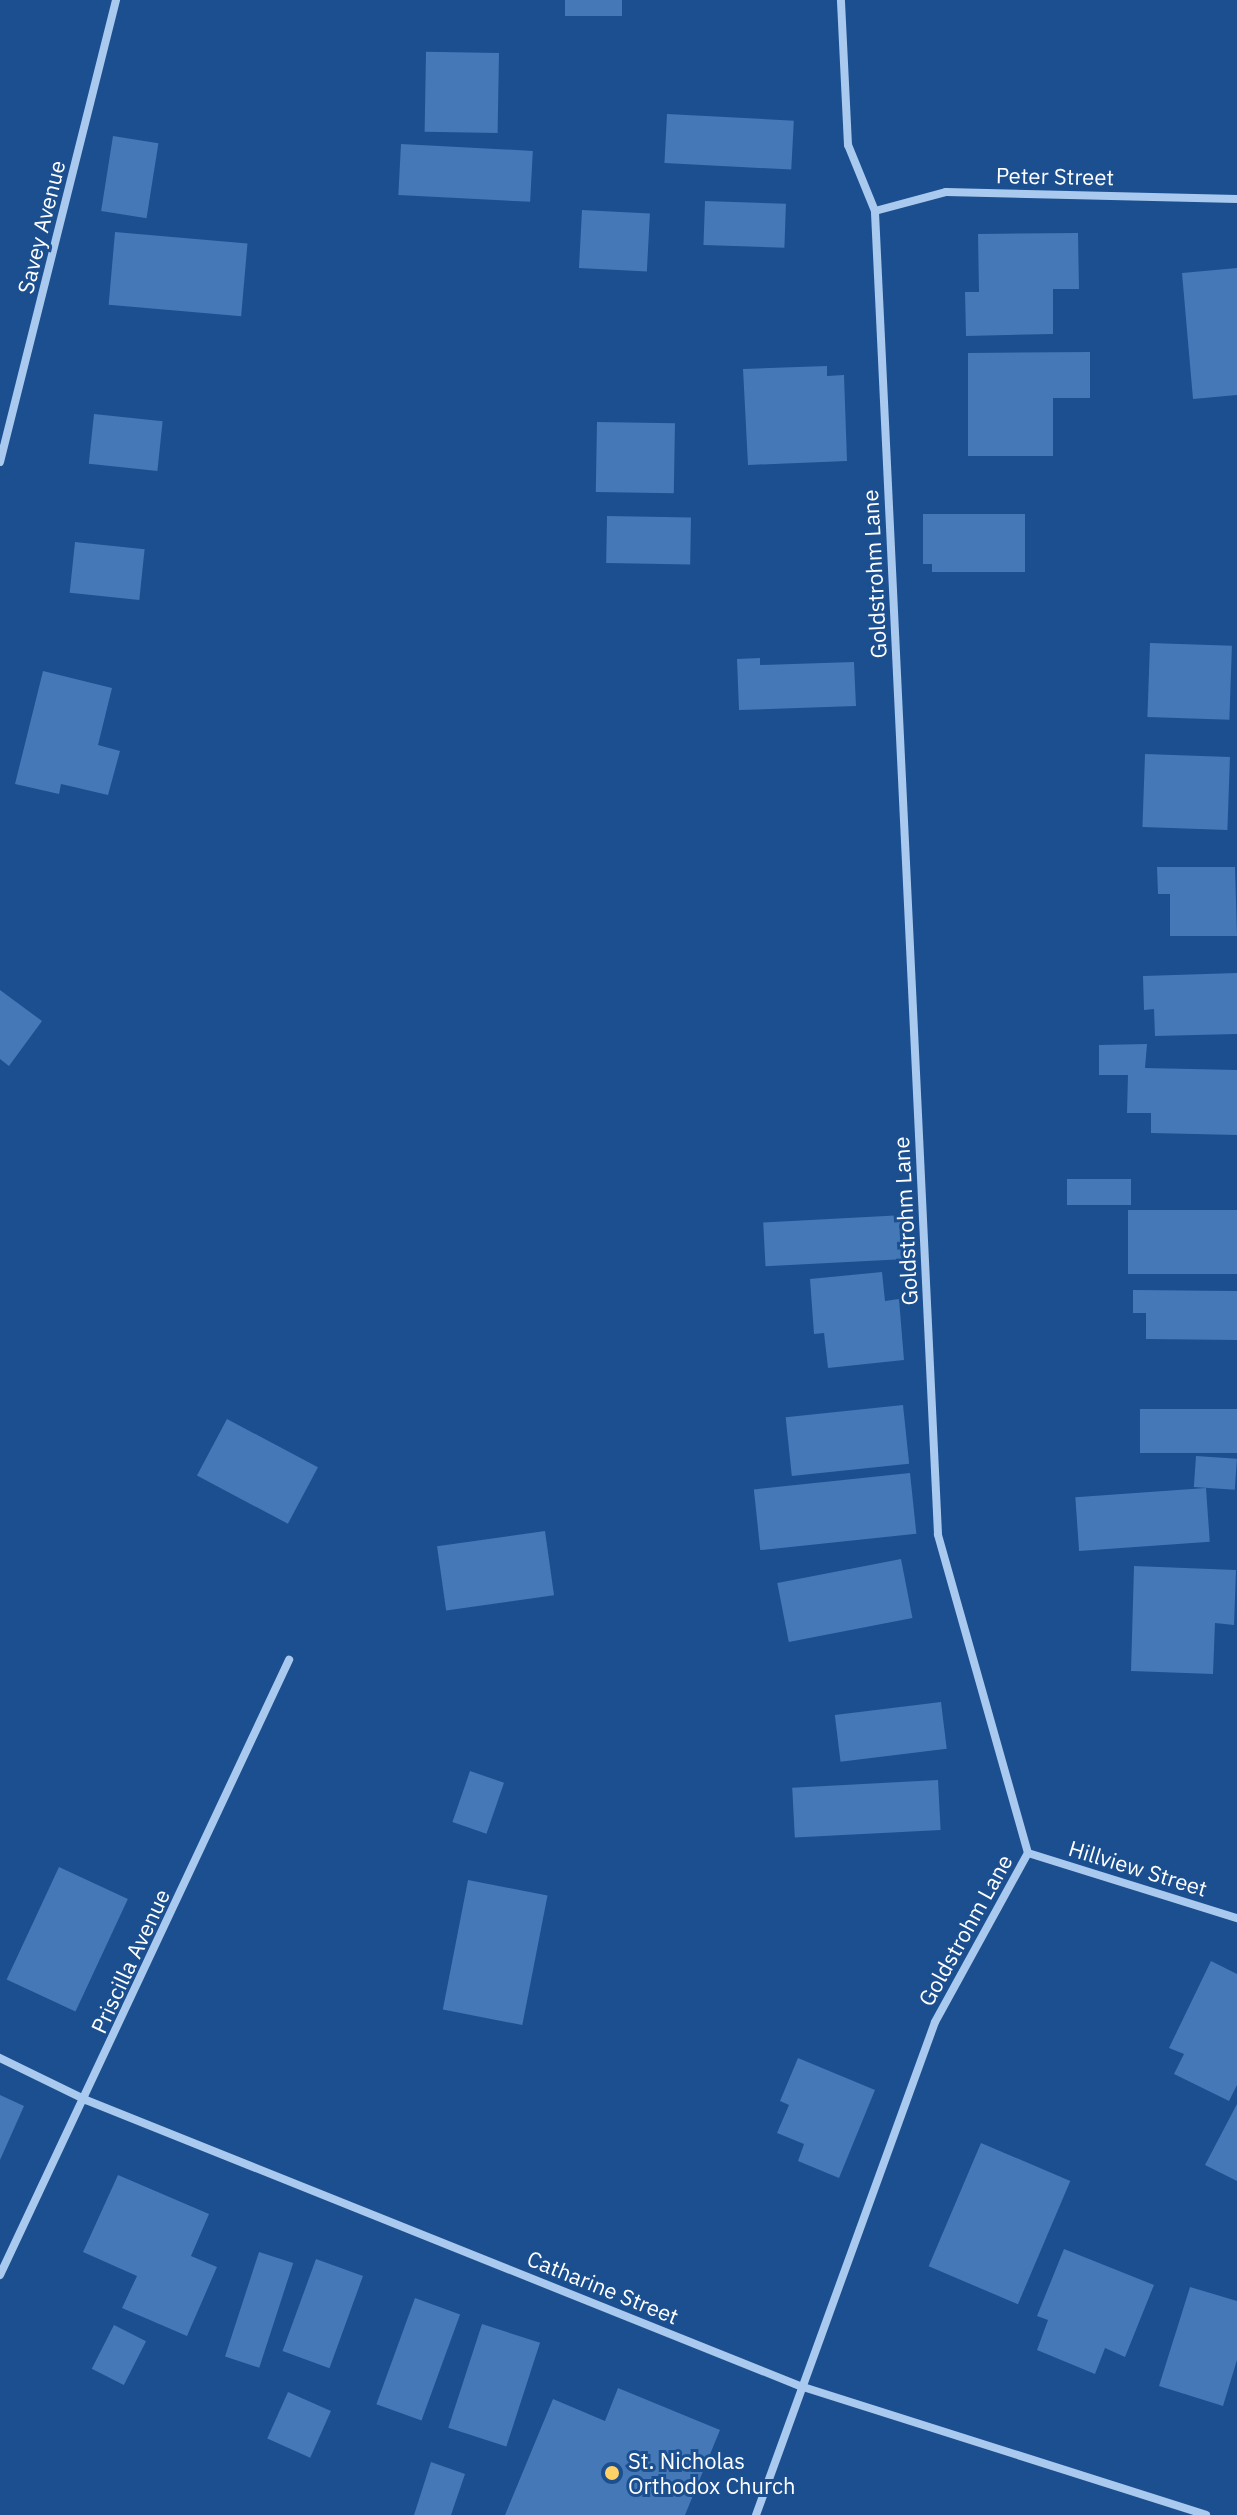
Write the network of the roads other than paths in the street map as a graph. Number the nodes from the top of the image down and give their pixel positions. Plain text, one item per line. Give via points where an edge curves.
1 (116, 0) edge
2 (841, 0) edge
3 (1237, 199) edge
4 (875, 211) junction
5 (0, 462) edge
6 (289, 1660) dead end
7 (1028, 1853) junction
8 (1237, 1918) edge
9 (0, 2058) edge
10 (86, 2100) junction
11 (0, 2275) edge
12 (800, 2386) junction
13 (756, 2515) edge
14 (1206, 2515) edge

1 - 5 street, Savey Avenue
2 - 4 street, Goldstrohm Lane via 848,145
3 - 4 street, Peter Street via 946,192
4 - 7 street, Goldstrohm Lane via 938,1534
6 - 10 street, Priscilla Avenue
7 - 8 street, Hillview Street
7 - 12 street, Goldstrohm Lane via 935,2022
9 - 10 street, Catharine Street
10 - 11 street, Priscilla Avenue
10 - 12 street, Catharine Street
12 - 13 street, Goldstrohm Lane
12 - 14 street, Catharine Street

